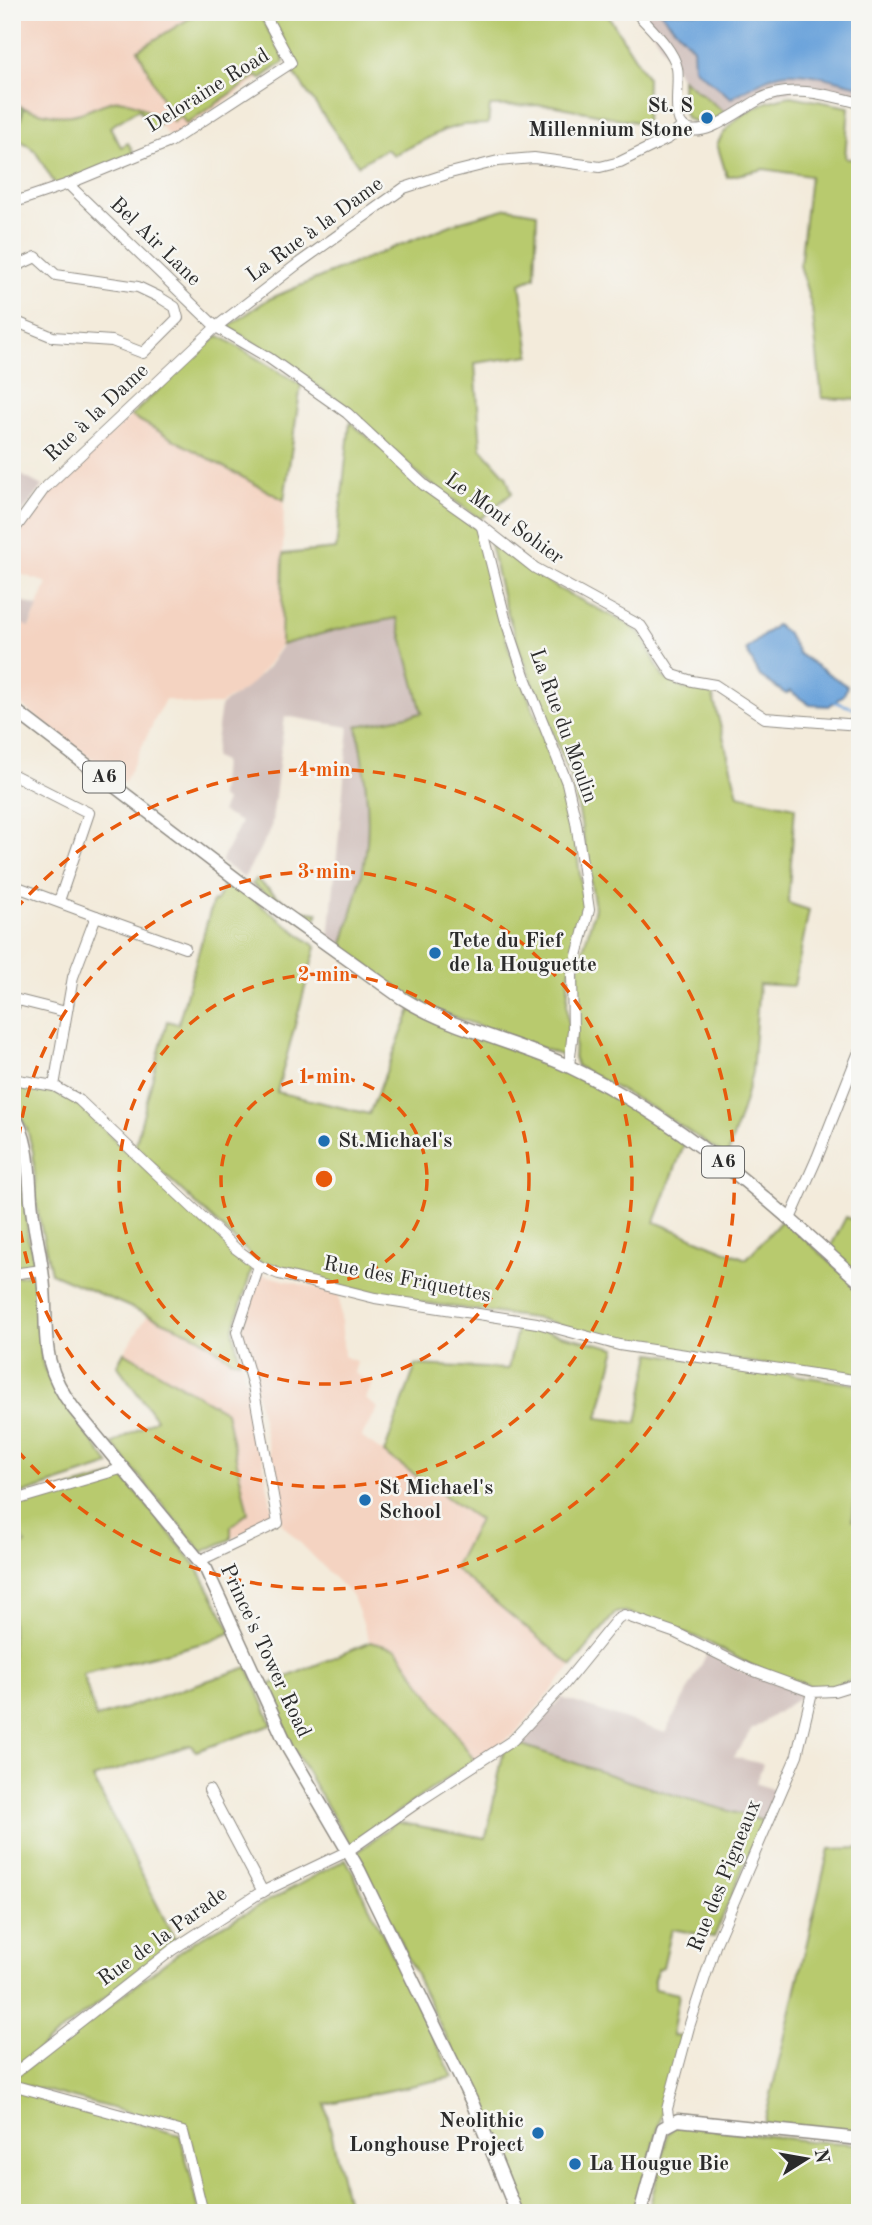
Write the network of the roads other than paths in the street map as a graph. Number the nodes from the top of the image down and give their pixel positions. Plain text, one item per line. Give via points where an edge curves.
1 (263, 12) edge
2 (636, 12) edge
3 (860, 103) edge
4 (683, 127) junction
5 (68, 184) junction
6 (12, 203) edge
7 (12, 268) edge
8 (12, 320) edge
9 (216, 327) junction
10 (482, 526) junction
11 (12, 533) edge
12 (12, 708) edge
13 (860, 725) edge
14 (12, 774) edge
15 (12, 885) edge
16 (59, 901) junction
17 (96, 916) junction
18 (185, 948) dead end
19 (12, 1010) edge
20 (66, 1012) junction
21 (860, 1049) edge
22 (569, 1066) junction
23 (12, 1079) edge
24 (54, 1086) junction
25 (12, 1112) edge
26 (790, 1219) junction
27 (259, 1266) junction
28 (42, 1270) junction
29 (12, 1274) edge
30 (860, 1282) edge
31 (860, 1381) edge
32 (124, 1468) junction
33 (12, 1501) edge
34 (201, 1560) junction
35 (860, 1683) edge
36 (812, 1692) junction
37 (209, 1790) dead end
38 (348, 1851) junction
39 (263, 1892) junction
40 (12, 2075) edge
41 (12, 2085) edge
42 (669, 2123) junction
43 (860, 2139) edge
44 (203, 2213) edge
45 (517, 2213) edge
46 (640, 2213) edge

1 - 5 street, Deloraine Road via 291,63 170,142
2 - 4 street via 677,67 677,117
3 - 4 street via 799,91 780,93 762,98 708,129
4 - 9 street, La Rue à la Dame via 620,162 600,167 534,158 498,161 404,188
5 - 6 street, Deloraine Road
5 - 9 street, Bel Air Lane
7 - 8 street via 36,257 56,275 138,287 175,307 178,318 143,353 113,341 53,337
9 - 10 street, Le Mont Sohier via 329,399 424,485
9 - 11 street, Rue à la Dame via 44,489
10 - 13 street, Le Mont Sohier via 535,568 641,626 673,675 715,685 765,718
10 - 22 street, La Rue du Moulin via 509,629 568,783 576,822 589,910 572,975
12 - 22 main road, A6 via 244,885 408,1002
14 - 16 street via 89,813
15 - 16 street
16 - 17 street
17 - 18 street
17 - 20 street via 73,977
19 - 20 street via 18,1000
20 - 24 street
21 - 26 street
22 - 26 main road, A6 via 672,1125
23 - 24 street, Rue des Friquettes
24 - 27 street, Rue des Friquettes via 79,1100 234,1248
25 - 28 main road, Prince's Tower Road via 24,1138
26 - 30 main road, A6
27 - 31 street, Rue des Friquettes via 375,1298 537,1323 619,1345
27 - 34 street via 237,1332 253,1386 278,1522
28 - 29 street
28 - 32 main road, Prince's Tower Road via 47,1359 53,1375 61,1392
32 - 33 street
32 - 34 main road, Prince's Tower Road
34 - 38 main road, Prince's Tower Road via 289,1750
35 - 36 street
36 - 38 street, Rue de la Parade via 624,1615 513,1740
36 - 42 street, Rue des Pigneaux via 797,1755 716,1943 673,2085
37 - 39 street
38 - 39 street, Rue de la Parade
38 - 45 main road, Prince's Tower Road via 472,2102
39 - 40 street, Rue de la Parade via 172,1950
41 - 44 street via 183,2132
42 - 43 main road via 678,2120
42 - 46 main road via 663,2128

